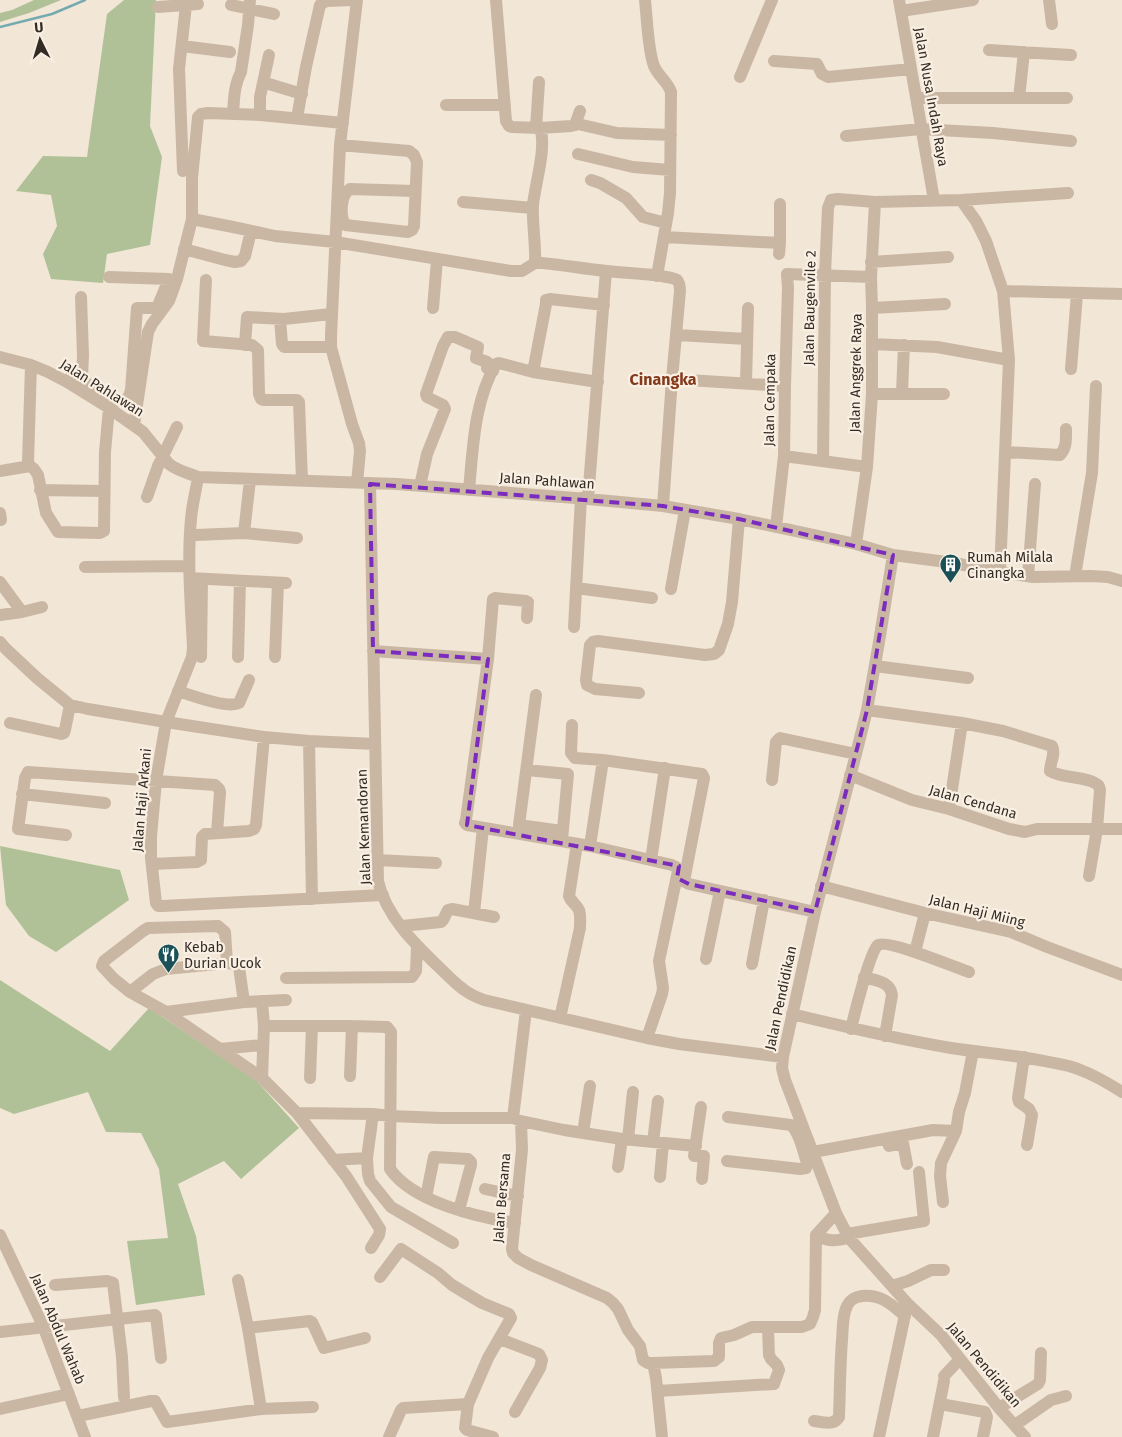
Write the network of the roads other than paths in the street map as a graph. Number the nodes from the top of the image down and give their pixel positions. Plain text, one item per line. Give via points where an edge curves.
1 (348, 0) edge
2 (352, 0) edge
3 (357, 0) edge
4 (496, 0) edge
5 (645, 0) edge
6 (772, 0) edge
7 (972, 0) edge
8 (1049, 0) edge
9 (250, 4) edge
10 (231, 5) dead end
11 (900, 5) edge
12 (158, 7) dead end
13 (274, 14) dead end
14 (1052, 24) dead end
15 (182, 46) junction
16 (989, 50) dead end
17 (230, 52) dead end
18 (1024, 52) junction
19 (269, 55) dead end
20 (1071, 55) dead end
21 (774, 61) dead end
22 (911, 69) junction
23 (740, 77) dead end
24 (264, 82) junction
25 (539, 82) dead end
26 (302, 94) junction
27 (916, 98) junction
28 (1019, 98) junction
29 (1066, 98) dead end
30 (505, 105) junction
31 (446, 106) dead end
32 (580, 111) dead end
33 (233, 114) junction
34 (260, 115) junction
35 (297, 118) junction
36 (342, 123) junction
37 (576, 124) junction
38 (538, 128) junction
39 (921, 129) junction
40 (671, 135) junction
41 (846, 136) dead end
42 (1071, 141) dead end
43 (340, 145) junction
44 (578, 154) dead end
45 (187, 166) junction
46 (670, 170) junction
47 (591, 180) dead end
48 (415, 191) junction
49 (1068, 193) dead end
50 (934, 200) junction
51 (961, 200) junction
52 (463, 202) dead end
53 (875, 202) junction
54 (780, 204) dead end
55 (533, 208) junction
56 (192, 219) junction
57 (666, 223) junction
58 (251, 231) junction
59 (664, 238) junction
60 (335, 242) junction
61 (184, 249) junction
62 (948, 257) dead end
63 (437, 260) junction
64 (872, 262) junction
65 (535, 263) junction
66 (606, 271) junction
67 (825, 274) junction
68 (657, 276) junction
69 (109, 277) dead end
70 (871, 277) junction
71 (206, 280) dead end
72 (1004, 291) junction
73 (1077, 294) junction
74 (1122, 294) edge
75 (81, 297) dead end
76 (945, 304) dead end
77 (604, 306) junction
78 (433, 308) dead end
79 (748, 308) dead end
80 (872, 308) junction
81 (332, 314) junction
82 (280, 318) junction
83 (677, 335) junction
84 (746, 340) junction
85 (872, 344) junction
86 (245, 345) junction
87 (904, 345) junction
88 (331, 348) junction
89 (0, 357) edge
90 (1009, 360) junction
91 (31, 365) junction
92 (1071, 369) dead end
93 (492, 371) junction
94 (533, 372) junction
95 (82, 379) junction
96 (672, 379) junction
97 (67, 382) junction
98 (598, 382) junction
99 (746, 383) junction
100 (785, 386) junction
101 (1096, 386) dead end
102 (902, 393) junction
103 (872, 394) junction
104 (944, 394) dead end
105 (109, 408) junction
106 (134, 425) junction
107 (178, 427) dead end
108 (1066, 429) dead end
109 (1005, 452) junction
110 (163, 456) junction
111 (784, 456) junction
112 (823, 461) junction
113 (30, 466) junction
114 (867, 467) junction
115 (0, 471) edge
116 (198, 477) junction
117 (250, 480) junction
118 (302, 480) junction
119 (357, 483) junction
120 (370, 484) junction
121 (1035, 484) dead end
122 (420, 486) junction
123 (40, 490) junction
124 (469, 490) junction
125 (104, 491) junction
126 (147, 497) dead end
127 (585, 499) junction
128 (663, 506) junction
129 (684, 510) junction
130 (0, 513) edge
131 (739, 519) junction
132 (1, 520) edge
133 (776, 527) junction
134 (244, 533) junction
135 (196, 535) dead end
136 (297, 538) dead end
137 (856, 544) junction
138 (893, 555) junction
139 (85, 567) dead end
140 (1000, 572) junction
141 (194, 574) junction
142 (1028, 576) junction
143 (1075, 576) junction
144 (240, 581) junction
145 (1122, 581) edge
146 (0, 582) edge
147 (576, 588) junction
148 (671, 589) dead end
149 (652, 598) dead end
150 (42, 607) dead end
151 (22, 612) junction
152 (0, 615) edge
153 (526, 618) dead end
154 (574, 626) dead end
155 (0, 642) edge
156 (374, 650) junction
157 (201, 657) dead end
158 (238, 657) dead end
159 (275, 657) dead end
160 (488, 659) junction
161 (875, 666) junction
162 (968, 678) dead end
163 (249, 680) dead end
164 (178, 691) junction
165 (639, 693) dead end
166 (536, 695) dead end
167 (70, 704) junction
168 (866, 710) junction
169 (166, 722) junction
170 (962, 722) junction
171 (10, 723) dead end
172 (572, 724) dead end
173 (264, 737) junction
174 (309, 741) junction
175 (375, 744) junction
176 (856, 754) junction
177 (603, 760) junction
178 (665, 768) junction
179 (527, 770) junction
180 (850, 775) junction
181 (772, 780) dead end
182 (156, 782) junction
183 (22, 794) junction
184 (105, 803) dead end
185 (949, 809) junction
186 (1122, 824) edge
187 (483, 828) junction
188 (1096, 829) junction
189 (1122, 829) edge
190 (217, 833) junction
191 (66, 835) dead end
192 (562, 836) junction
193 (577, 844) junction
194 (590, 846) junction
195 (378, 860) junction
196 (651, 860) junction
197 (436, 863) dead end
198 (152, 864) junction
199 (1089, 876) dead end
200 (680, 879) junction
201 (821, 886) junction
202 (720, 890) junction
203 (383, 895) junction
204 (312, 899) junction
205 (764, 900) junction
206 (815, 912) junction
207 (474, 913) junction
208 (925, 913) junction
209 (494, 918) dead end
210 (402, 926) junction
211 (418, 947) junction
212 (915, 952) junction
213 (706, 959) dead end
214 (226, 963) junction
215 (752, 964) dead end
216 (969, 972) dead end
217 (1122, 975) edge
218 (864, 977) junction
219 (286, 978) dead end
220 (130, 992) junction
221 (286, 1000) dead end
222 (262, 1001) junction
223 (244, 1002) junction
224 (526, 1010) junction
225 (166, 1012) junction
226 (792, 1014) junction
227 (560, 1018) junction
228 (264, 1026) junction
229 (312, 1026) junction
230 (352, 1026) junction
231 (851, 1029) junction
232 (885, 1036) junction
233 (647, 1038) junction
234 (262, 1045) junction
235 (220, 1049) junction
236 (973, 1051) junction
237 (783, 1057) junction
238 (1024, 1057) junction
239 (350, 1076) dead end
240 (262, 1078) junction
241 (310, 1078) dead end
242 (590, 1086) dead end
243 (633, 1092) dead end
244 (1122, 1092) edge
245 (658, 1101) dead end
246 (701, 1107) dead end
247 (297, 1113) junction
248 (372, 1114) junction
249 (391, 1116) junction
250 (728, 1117) dead end
251 (517, 1120) junction
252 (956, 1131) junction
253 (583, 1132) junction
254 (625, 1139) junction
255 (658, 1142) junction
256 (1027, 1145) dead end
257 (696, 1146) junction
258 (812, 1157) junction
259 (367, 1158) junction
260 (333, 1160) junction
261 (726, 1161) dead end
262 (907, 1164) dead end
263 (618, 1167) dead end
264 (919, 1172) dead end
265 (660, 1177) dead end
266 (702, 1179) dead end
267 (485, 1189) dead end
268 (518, 1196) junction
269 (426, 1197) junction
270 (943, 1202) dead end
271 (835, 1205) junction
272 (391, 1207) junction
273 (459, 1210) junction
274 (374, 1220) junction
275 (515, 1222) junction
276 (0, 1235) edge
277 (816, 1235) junction
278 (848, 1236) junction
279 (453, 1243) dead end
280 (371, 1248) dead end
281 (944, 1270) dead end
282 (380, 1277) dead end
283 (238, 1280) dead end
284 (55, 1285) dead end
285 (892, 1286) junction
286 (907, 1303) junction
287 (905, 1316) junction
288 (118, 1320) junction
289 (43, 1326) junction
290 (248, 1328) junction
291 (768, 1328) junction
292 (0, 1332) edge
293 (365, 1338) dead end
294 (500, 1339) junction
295 (1041, 1353) dead end
296 (161, 1358) dead end
297 (960, 1359) junction
298 (653, 1363) junction
299 (658, 1391) junction
300 (69, 1394) junction
301 (1066, 1396) dead end
302 (124, 1397) dead end
303 (468, 1404) junction
304 (940, 1404) junction
305 (313, 1406) dead end
306 (999, 1408) junction
307 (0, 1409) edge
308 (261, 1409) junction
309 (515, 1412) dead end
310 (78, 1416) junction
311 (814, 1422) dead end
312 (1016, 1425) junction
313 (85, 1437) edge
314 (389, 1437) edge
315 (493, 1437) edge
316 (662, 1437) edge
317 (879, 1437) edge
318 (933, 1437) edge
319 (983, 1437) edge
320 (1025, 1437) edge

1 - 2 street
1 - 26 street via 326,1 320,5
3 - 36 street
4 - 30 street
5 - 40 street via 652,58 671,92
6 - 23 street
7 - 11 street
8 - 14 street
9 - 10 street
9 - 13 street
9 - 33 street
11 - 22 street, Jalan Nusa Indah Raya
12 - 15 street via 192,5
15 - 17 street
15 - 45 street via 179,69
16 - 18 street
18 - 20 street
18 - 28 street
19 - 24 street
21 - 22 street via 817,64 822,74 828,77
22 - 27 street, Jalan Nusa Indah Raya
24 - 26 street
24 - 34 street
25 - 38 street
26 - 35 street
27 - 28 street
27 - 39 street, Jalan Nusa Indah Raya
28 - 29 street
30 - 31 street
30 - 38 street via 509,126
32 - 37 street
33 - 34 street
33 - 45 street via 201,114 198,117
34 - 35 street
35 - 36 street
36 - 43 street
37 - 38 street
37 - 40 street via 617,133
38 - 55 street via 542,132 542,153
39 - 41 street
39 - 42 street
39 - 50 street, Jalan Nusa Indah Raya
40 - 46 street
43 - 48 street via 409,151 416,162
43 - 60 street
44 - 46 street via 633,167
45 - 56 street
46 - 57 street
47 - 57 street via 626,198 643,217
48 - 48 street via 350,189 343,198 343,223 408,232 414,226
49 - 51 street
50 - 51 street
50 - 53 street
51 - 72 street via 986,241
52 - 55 street
53 - 64 street, Jalan Anggrek Raya
53 - 67 street, Jalan Baugenvile 2 via 831,200
54 - 59 street via 779,248
55 - 65 street
56 - 58 street
56 - 61 street
57 - 59 street
58 - 60 street
58 - 61 street via 241,261
59 - 68 street
60 - 63 street
60 - 81 street
61 - 106 street via 170,301 148,332
62 - 64 street
63 - 65 street via 511,271 522,271
63 - 78 street
64 - 70 street, Jalan Anggrek Raya
65 - 66 street
66 - 68 street
66 - 77 street
67 - 70 street
67 - 100 street, Jalan Cempaka via 787,274
67 - 112 street, Jalan Baugenvile 2
68 - 83 street via 671,278 680,284
69 - 95 street via 169,279 158,308 136,308 128,399 120,401 106,396
70 - 80 street, Jalan Anggrek Raya
71 - 86 street via 203,341
72 - 73 street
72 - 90 street
73 - 74 street
73 - 92 street
75 - 95 street
76 - 80 street
77 - 94 street via 546,300
77 - 98 street
79 - 84 street
80 - 85 street, Jalan Anggrek Raya
81 - 82 street
81 - 88 street
82 - 86 street via 247,317
82 - 88 street via 284,347
83 - 84 street
83 - 96 street
84 - 99 street
85 - 87 street
85 - 103 street, Jalan Anggrek Raya
86 - 118 street via 257,348 261,399 299,402
87 - 90 street via 936,346
87 - 102 street
88 - 119 street via 359,443
89 - 91 street, Jalan Pahlawan
90 - 109 street
91 - 97 street, Jalan Pahlawan
91 - 113 street
93 - 94 street via 499,363
93 - 122 street via 487,368 487,362 476,358 478,347 448,337 426,394 445,409 427,454
93 - 124 street via 479,410
94 - 98 street
95 - 97 street via 73,374
96 - 99 street
96 - 128 street
97 - 105 street, Jalan Pahlawan
98 - 127 street
99 - 100 street
100 - 111 street, Jalan Cempaka
101 - 143 street via 1092,473
102 - 103 street
102 - 104 street
103 - 114 street, Jalan Anggrek Raya
105 - 106 street, Jalan Pahlawan
105 - 125 street
106 - 110 street, Jalan Pahlawan
107 - 110 street
108 - 109 street via 1065,444 1060,454
109 - 140 street
110 - 116 street, Jalan Pahlawan via 178,470
110 - 126 street
111 - 112 street
111 - 133 street, Jalan Cempaka
112 - 114 street
113 - 115 street
113 - 123 street via 38,474
114 - 137 street, Jalan Anggrek Raya
116 - 117 street, Jalan Pahlawan
116 - 141 street, Jalan Haji Arkani via 191,518
117 - 118 street, Jalan Pahlawan
117 - 134 street
118 - 119 street, Jalan Pahlawan
119 - 120 street, Jalan Pahlawan
120 - 122 street, Jalan Pahlawan
120 - 156 street, Jalan Kemandoran
121 - 142 street
122 - 124 street, Jalan Pahlawan
123 - 125 street
123 - 125 street via 46,513 56,531 68,533 102,533
124 - 127 street, Jalan Pahlawan
127 - 128 street, Jalan Pahlawan
127 - 147 street
128 - 129 street, Jalan Pahlawan
129 - 131 street, Jalan Pahlawan
129 - 148 street
130 - 132 street
131 - 133 street, Jalan Pahlawan
131 - 165 street via 732,602 719,650 705,655 598,641 590,645 587,684 595,689
133 - 137 street, Jalan Pahlawan
134 - 135 street
134 - 136 street
137 - 138 street, Jalan Pahlawan
138 - 140 street, Jalan Pahlawan
138 - 161 street, Jalan Pendidikan
139 - 141 street
140 - 142 street, Jalan Pahlawan
141 - 144 street
141 - 157 street
141 - 164 street, Jalan Haji Arkani via 193,648
142 - 143 street, Jalan Pahlawan
143 - 145 street, Jalan Pahlawan
144 - 158 street
144 - 159 street via 282,583
146 - 151 street
147 - 149 street
147 - 154 street
150 - 151 street
151 - 152 street
153 - 160 street via 527,601 493,599
155 - 167 street
156 - 160 street
156 - 175 street, Jalan Kemandoran
160 - 187 street via 466,820 467,825
161 - 162 street
161 - 168 street, Jalan Pendidikan
163 - 164 street via 238,705 216,703
164 - 169 street, Jalan Haji Arkani
166 - 179 street
167 - 169 street
167 - 171 street via 65,730 61,734
168 - 170 street
168 - 176 street, Jalan Pendidikan
169 - 173 street
169 - 182 street, Jalan Haji Arkani
170 - 185 street
170 - 188 street via 1054,747 1050,771 1099,786
172 - 177 street via 571,753 575,758
173 - 174 street
173 - 190 street via 256,825 249,832
174 - 175 street
174 - 204 street
175 - 195 street, Jalan Kemandoran
176 - 180 street, Jalan Pendidikan
176 - 181 street via 780,738 776,742
177 - 178 street
177 - 194 street
178 - 196 street
178 - 200 street via 702,774 704,778
179 - 192 street via 519,825
179 - 192 street via 568,774
180 - 185 street, Jalan Cendana via 912,800
180 - 201 street, Jalan Pendidikan
182 - 183 street via 30,772 26,775
182 - 190 street via 217,786 220,792
182 - 198 street, Jalan Haji Arkani
183 - 184 street
183 - 191 street via 18,829
185 - 188 street, Jalan Cendana via 1025,832
186 - 189 street
187 - 192 street
187 - 207 street
188 - 189 street, Jalan Cendana
188 - 199 street
190 - 198 street via 202,837 201,860 197,862
192 - 193 street
193 - 194 street
193 - 227 street via 569,896 578,910 580,928
194 - 196 street
195 - 197 street
195 - 203 street, Jalan Kemandoran via 378,881
196 - 200 street via 676,867
198 - 204 street, Jalan Haji Arkani via 158,906
200 - 202 street
200 - 233 street via 659,961 662,994
201 - 206 street, Jalan Pendidikan
201 - 208 street, Jalan Haji Miing
202 - 205 street
202 - 213 street
203 - 204 street, Jalan Haji Arkani
203 - 210 street, Jalan Kemandoran
205 - 206 street
205 - 215 street
206 - 226 street, Jalan Pendidikan
207 - 209 street
207 - 210 street via 450,909 441,922
208 - 212 street
208 - 217 street, Jalan Haji Miing via 1011,932
210 - 211 street, Jalan Kemandoran
211 - 219 street via 416,971 412,977
211 - 224 street, Jalan Kemandoran via 471,995
212 - 216 street
212 - 218 street via 884,943 878,945
214 - 220 street via 166,969 153,974
214 - 220 street via 224,932 218,926 148,928 102,963 114,980
214 - 223 street via 239,967
218 - 231 street
218 - 232 street via 891,988
220 - 225 street
221 - 222 street
222 - 223 street
222 - 228 street
223 - 225 street
224 - 227 street, Jalan Kemandoran
224 - 251 street, Jalan Bersama
225 - 235 street
226 - 231 street
226 - 237 street, Jalan Pendidikan
227 - 233 street, Jalan Kemandoran
228 - 229 street
228 - 234 street
229 - 230 street
229 - 241 street
230 - 239 street
230 - 249 street via 387,1027 391,1032
231 - 232 street
232 - 236 street
233 - 237 street, Jalan Kemandoran
234 - 235 street
234 - 240 street
235 - 240 street
236 - 238 street
236 - 252 street
237 - 258 street, Jalan Pendidikan via 785,1080
238 - 244 street via 1078,1068
238 - 256 street via 1018,1098 1032,1115
240 - 247 street
242 - 253 street
243 - 254 street
245 - 255 street
246 - 257 street
247 - 248 street
247 - 260 street
248 - 249 street
248 - 259 street
249 - 251 street
249 - 269 street via 390,1169 402,1182
250 - 258 street via 791,1125
251 - 253 street
251 - 268 street, Jalan Bersama via 522,1150
252 - 258 street via 933,1130
252 - 270 street via 941,1163
253 - 254 street
254 - 255 street
254 - 263 street
255 - 257 street
255 - 265 street
257 - 266 street via 694,1156 704,1156
258 - 261 street via 806,1168 800,1169
258 - 262 street via 903,1143
258 - 271 street, Jalan Pendidikan
259 - 260 street
259 - 272 street via 370,1181
260 - 274 street
264 - 278 street via 924,1221
267 - 268 street
268 - 275 street, Jalan Bersama
269 - 273 street
269 - 273 street via 434,1153 468,1159 471,1162
271 - 277 street
271 - 278 street, Jalan Pendidikan
272 - 274 street
272 - 279 street
273 - 275 street via 492,1220
274 - 280 street via 380,1232
275 - 298 street, Jalan Bersama via 513,1253 544,1271 613,1302 640,1346 643,1360
276 - 289 street, Jalan Abdul Wahab
277 - 278 street via 831,1241
277 - 291 street via 816,1301 810,1324
278 - 285 street, Jalan Pendidikan
281 - 285 street via 932,1270
282 - 294 street via 400,1249 482,1303 510,1315
283 - 290 street
284 - 288 street via 111,1281
285 - 286 street, Jalan Pendidikan
286 - 287 street
286 - 297 street, Jalan Pendidikan via 941,1335
287 - 311 street via 883,1298 865,1296 852,1299 843,1319 839,1417 833,1423
287 - 317 street
288 - 289 street
288 - 296 street via 156,1316
288 - 302 street
289 - 292 street
289 - 300 street, Jalan Abdul Wahab
290 - 293 street via 310,1320 324,1348
290 - 308 street
291 - 298 street via 752,1327 721,1338 719,1357 714,1360
291 - 299 street via 769,1355 779,1370 774,1384
294 - 303 street
294 - 309 street via 539,1354 542,1360
295 - 306 street via 1038,1384
297 - 304 street via 944,1378
297 - 306 street, Jalan Pendidikan
298 - 299 street, Jalan Bersama
299 - 316 street, Jalan Bersama
300 - 307 street
300 - 310 street, Jalan Abdul Wahab
301 - 312 street via 1051,1400
303 - 314 street via 403,1408
303 - 315 street via 466,1430
304 - 318 street
304 - 319 street via 985,1412
305 - 308 street
306 - 312 street, Jalan Pendidikan
308 - 310 street via 167,1422 158,1403 150,1401
310 - 313 street, Jalan Abdul Wahab
312 - 320 street, Jalan Pendidikan

